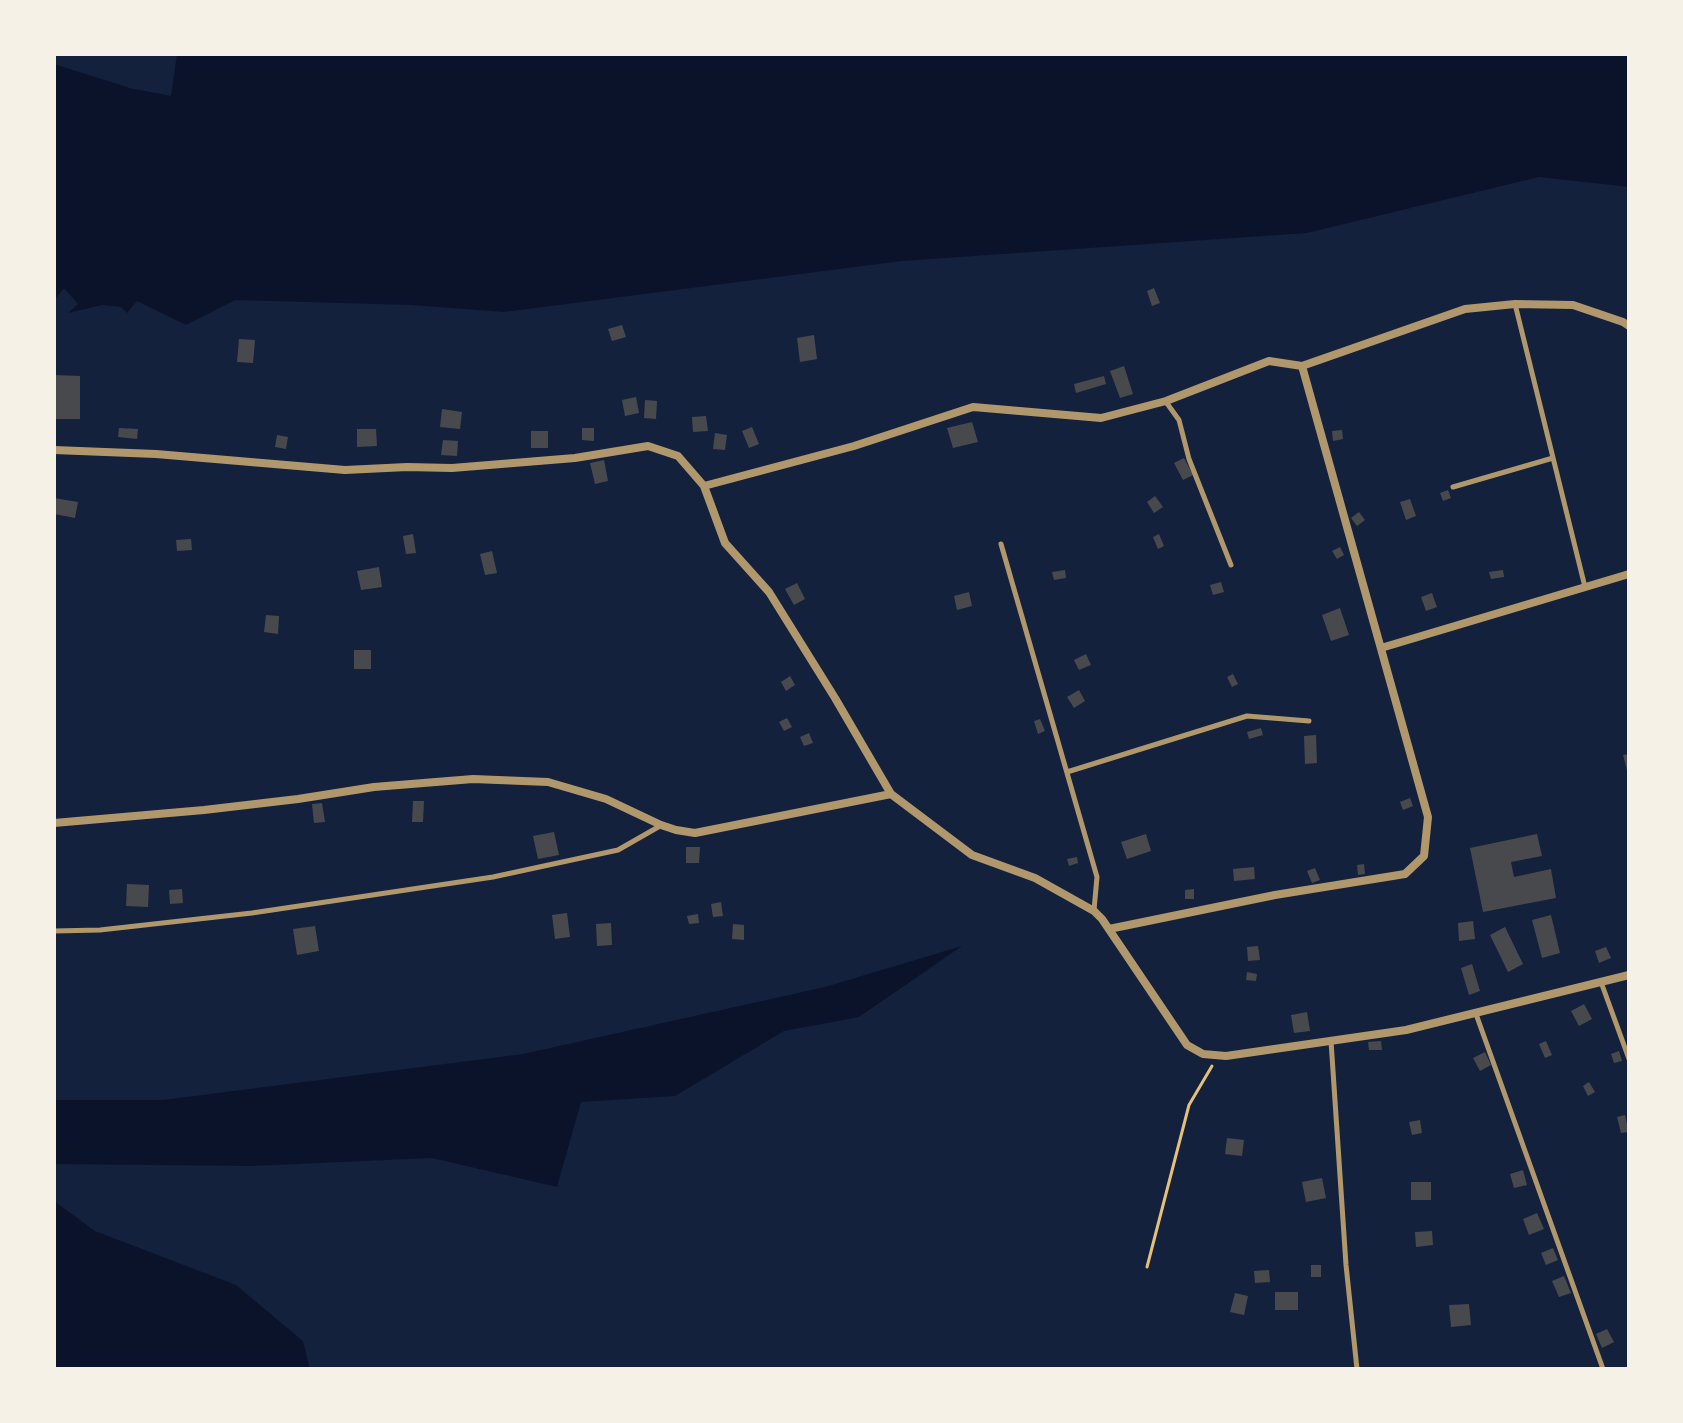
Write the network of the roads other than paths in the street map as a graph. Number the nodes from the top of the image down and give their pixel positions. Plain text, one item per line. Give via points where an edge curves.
1 (1515, 304) junction
2 (1629, 326) edge
3 (1302, 366) junction
4 (1166, 401) junction
5 (54, 450) edge
6 (1553, 458) junction
7 (704, 486) junction
8 (1453, 487) dead end
9 (1001, 544) dead end
10 (1231, 565) dead end
11 (1629, 574) edge
12 (1585, 587) junction
13 (1381, 648) junction
14 (1309, 721) dead end
15 (1067, 772) junction
16 (891, 794) junction
17 (54, 823) edge
18 (661, 825) junction
19 (1094, 911) junction
20 (1109, 929) junction
21 (54, 931) edge
22 (1629, 975) edge
23 (1600, 981) junction
24 (1476, 1014) junction
25 (1331, 1040) junction
26 (1629, 1059) edge
27 (1357, 1369) edge
28 (1603, 1369) edge

1 - 2 street via 1573,305
1 - 3 street via 1465,309
1 - 6 lane
3 - 4 street via 1269,361
3 - 13 street
4 - 7 street via 1101,418 973,407
4 - 10 lane via 1179,420
5 - 7 street via 345,470 452,468 648,446 678,456
6 - 8 lane
6 - 12 lane
7 - 16 street via 725,543 769,592
9 - 15 lane
11 - 12 street
12 - 13 street
13 - 20 street via 1428,817 1424,856 1405,874
14 - 15 lane via 1247,716
15 - 19 lane via 1097,877
16 - 18 street via 695,833
16 - 19 street via 972,855 1035,878
17 - 18 street via 473,779 548,782 606,799
18 - 21 lane via 618,850 493,877 252,913
19 - 20 street
20 - 25 street via 1187,1045 1203,1054 1226,1056
22 - 23 street
23 - 24 street
23 - 26 lane
24 - 25 street
24 - 28 lane
25 - 27 lane

